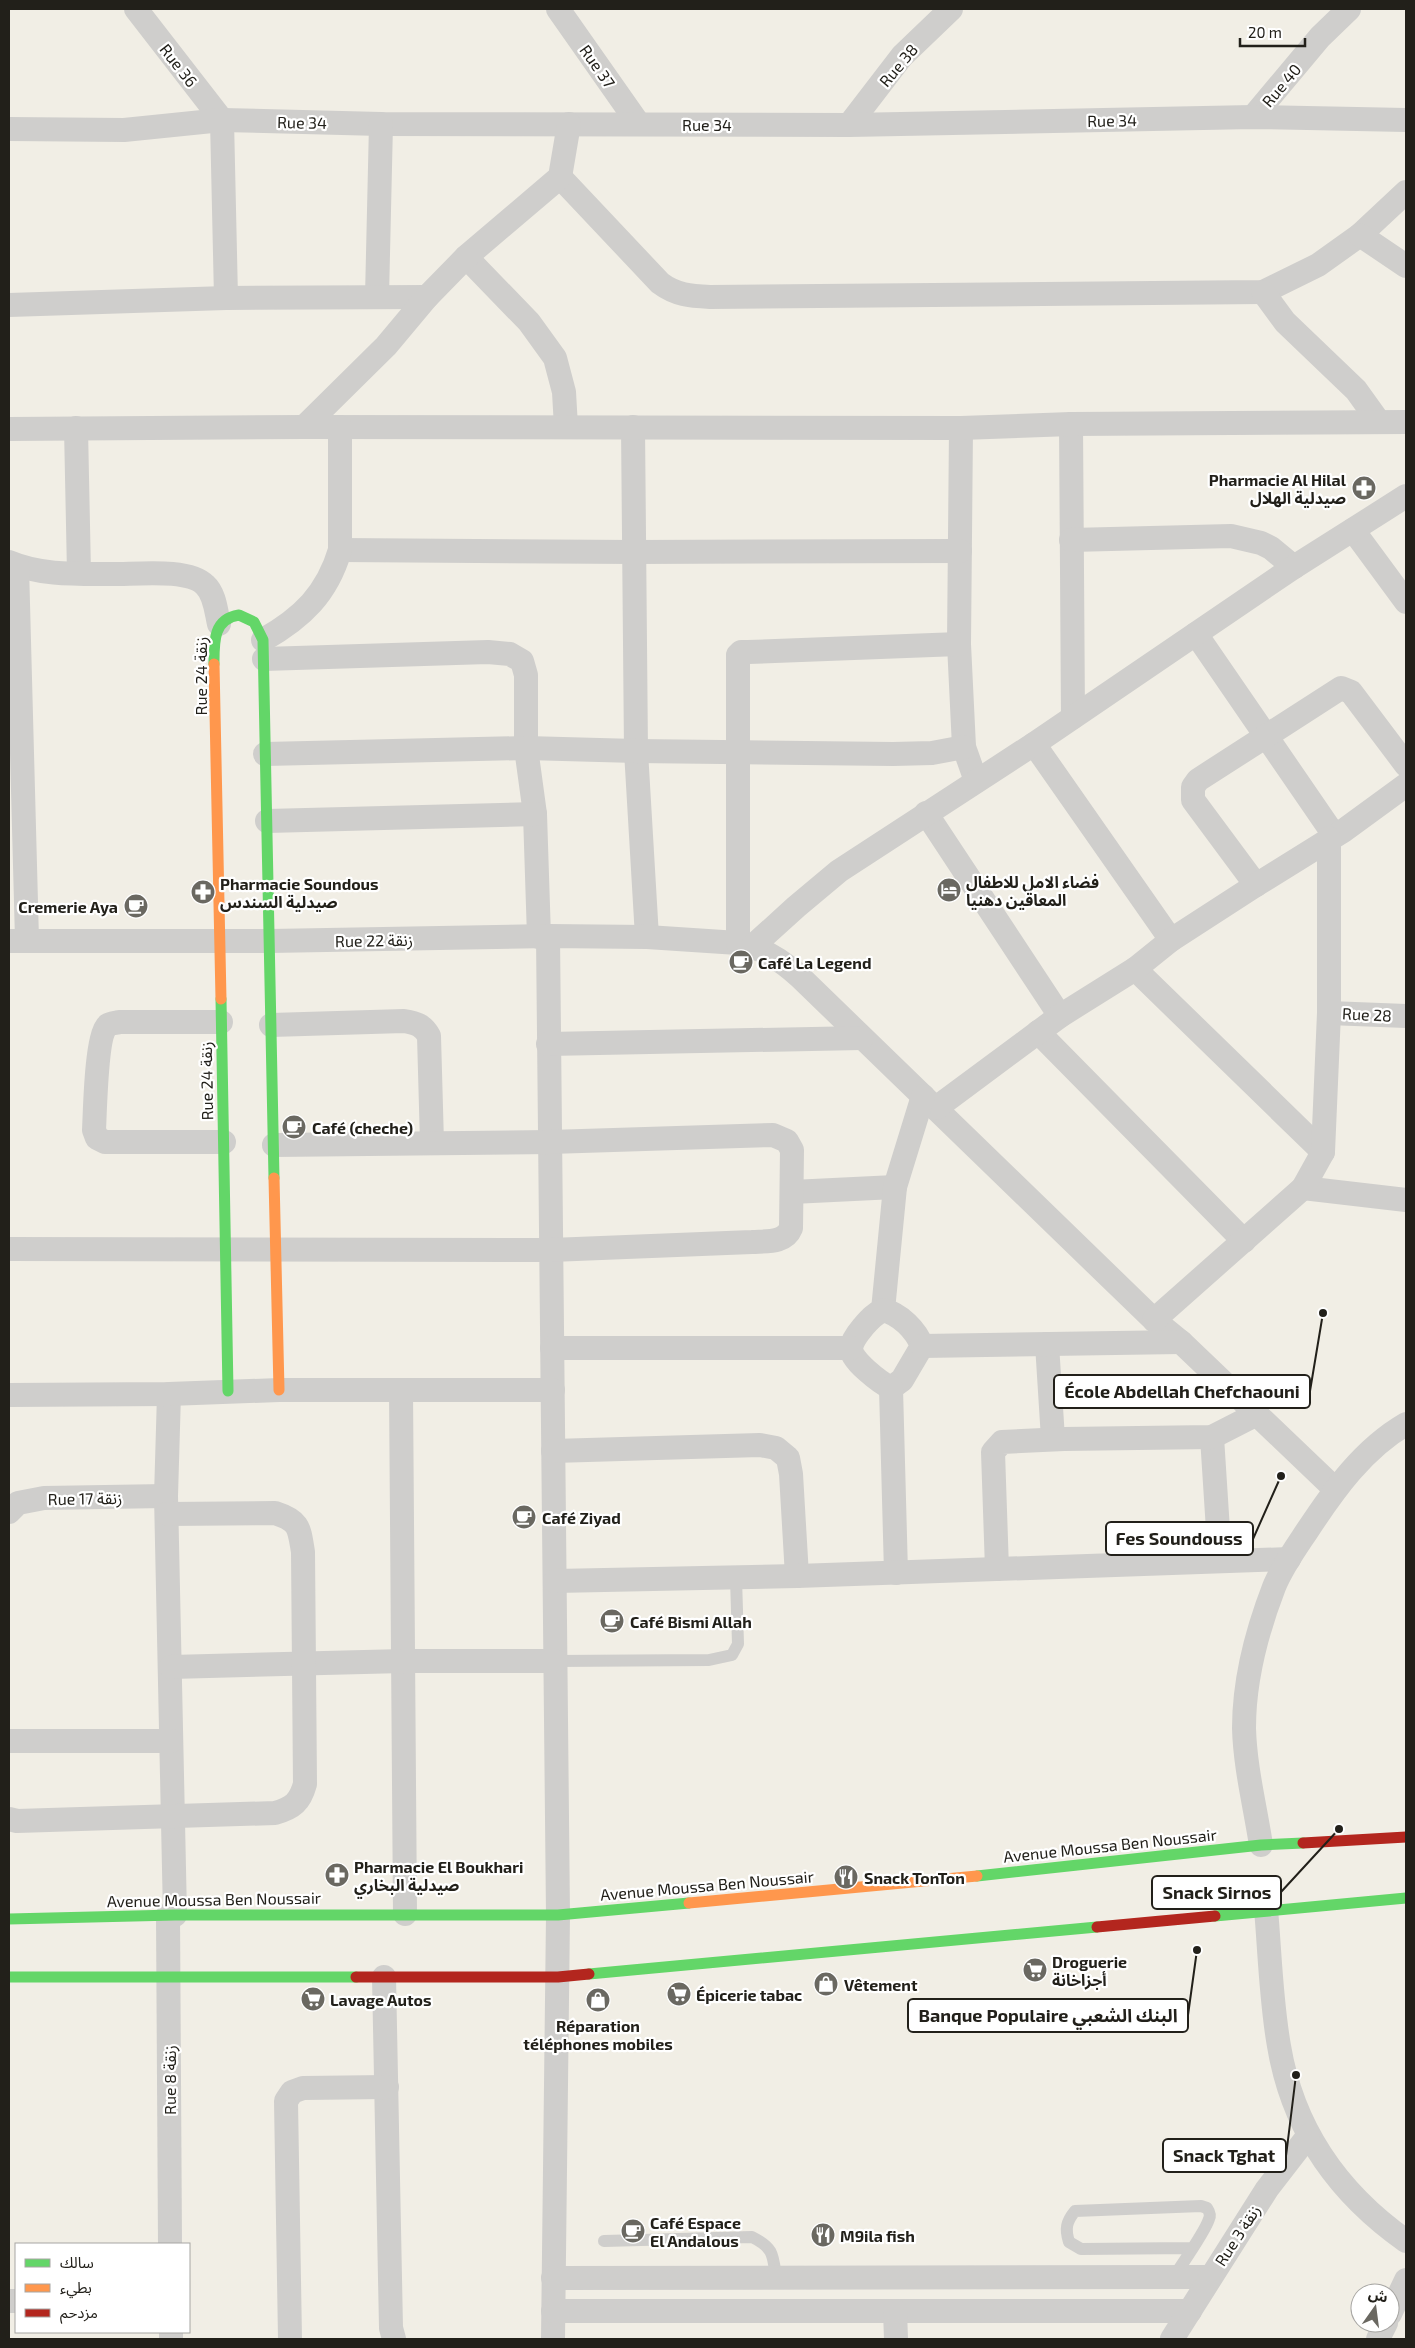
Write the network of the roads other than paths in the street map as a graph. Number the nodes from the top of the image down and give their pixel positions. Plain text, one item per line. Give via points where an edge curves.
1 (136, 9) edge
2 (558, 9) edge
3 (951, 9) edge
4 (1349, 9) edge
5 (1253, 117) junction
6 (222, 120) junction
7 (1406, 120) edge
8 (381, 124) junction
9 (569, 124) junction
10 (638, 124) junction
11 (849, 125) junction
12 (9, 129) edge
13 (560, 177) junction
14 (1406, 192) edge
15 (1360, 235) junction
16 (466, 257) junction
17 (1406, 266) edge
18 (1263, 292) junction
19 (377, 297) junction
20 (428, 297) junction
21 (226, 298) junction
22 (9, 305) edge
23 (1379, 422) junction
24 (1406, 422) edge
25 (1071, 424) junction
26 (304, 426) junction
27 (340, 427) junction
28 (566, 427) junction
29 (9, 428) edge
30 (76, 428) junction
31 (633, 428) junction
32 (961, 428) junction
33 (1406, 496) edge
34 (1353, 530) junction
35 (1071, 540) junction
36 (340, 550) junction
37 (960, 551) junction
38 (634, 552) junction
39 (13, 564) edge
40 (1294, 567) junction
41 (79, 573) junction
42 (1406, 602) edge
43 (13, 622) edge
44 (219, 624) junction
45 (1196, 634) junction
46 (959, 644) junction
47 (263, 649) junction
48 (1073, 717) junction
49 (1267, 737) junction
50 (1034, 744) junction
51 (964, 747) junction
52 (526, 748) junction
53 (636, 751) junction
54 (737, 751) junction
55 (266, 754) junction
56 (1406, 765) edge
57 (976, 781) junction
58 (1406, 785) edge
59 (926, 813) junction
60 (535, 814) junction
61 (267, 820) junction
62 (1331, 836) junction
63 (1256, 885) junction
64 (543, 937) junction
65 (647, 937) junction
66 (220, 940) junction
67 (1172, 940) junction
68 (18, 941) edge
69 (270, 941) junction
70 (746, 945) junction
71 (1136, 968) junction
72 (1329, 1013) junction
73 (1060, 1016) junction
74 (1406, 1016) edge
75 (222, 1022) junction
76 (272, 1025) junction
77 (1038, 1032) junction
78 (862, 1038) junction
79 (548, 1044) junction
80 (929, 1102) junction
81 (224, 1142) junction
82 (550, 1142) junction
83 (432, 1143) junction
84 (274, 1144) junction
85 (1323, 1152) junction
86 (895, 1187) junction
87 (1303, 1188) junction
88 (792, 1192) junction
89 (1406, 1200) edge
90 (1244, 1241) junction
91 (226, 1248) junction
92 (276, 1248) junction
93 (9, 1250) edge
94 (551, 1250) junction
95 (883, 1310) junction
96 (1154, 1320) junction
97 (1181, 1342) junction
98 (1047, 1344) junction
99 (922, 1346) junction
100 (552, 1348) junction
101 (851, 1348) junction
102 (891, 1388) junction
103 (279, 1390) junction
104 (401, 1390) junction
105 (552, 1390) junction
106 (228, 1391) junction
107 (169, 1394) junction
108 (9, 1395) edge
109 (1257, 1414) junction
110 (1406, 1424) edge
111 (1212, 1437) junction
112 (1053, 1439) junction
113 (553, 1451) junction
114 (1335, 1489) junction
115 (167, 1505) junction
116 (9, 1512) edge
117 (1289, 1559) junction
118 (1220, 1561) junction
119 (997, 1569) junction
120 (896, 1573) junction
121 (797, 1576) junction
122 (736, 1578) junction
123 (555, 1581) junction
124 (404, 1661) junction
125 (556, 1661) junction
126 (304, 1664) junction
127 (171, 1666) junction
128 (9, 1740) edge
129 (171, 1741) junction
130 (174, 1815) junction
131 (9, 1819) edge
132 (1406, 1837) edge
133 (1261, 1845) junction
134 (1406, 1898) edge
135 (1266, 1910) junction
136 (406, 1914) junction
137 (172, 1915) junction
138 (558, 1915) junction
139 (9, 1919) edge
140 (384, 1977) junction
141 (558, 1977) junction
142 (9, 1978) edge
143 (169, 1979) junction
144 (387, 2087) junction
145 (1308, 2136) junction
146 (604, 2241) dead end
147 (1406, 2241) edge
148 (170, 2243) edge
149 (1192, 2248) junction
150 (1210, 2277) junction
151 (553, 2278) junction
152 (776, 2278) junction
153 (1173, 2278) junction
154 (1406, 2280) edge
155 (1400, 2293) edge
156 (553, 2311) junction
157 (895, 2311) junction
158 (1190, 2311) junction
159 (290, 2339) edge
160 (394, 2339) edge
161 (552, 2339) edge
162 (896, 2339) edge
163 (1172, 2339) edge

1 - 6 street, Rue 36
2 - 10 street, Rue 37
3 - 11 street, Rue 38 via 902,56
4 - 5 street, Rue 40 via 1320,37
5 - 7 street, Rue 34
5 - 11 street, Rue 34
6 - 8 street, Rue 34
6 - 12 street, Rue 34 via 124,130
6 - 21 street
8 - 9 street, Rue 34
8 - 19 street
9 - 10 street, Rue 34
9 - 13 street
10 - 11 street, Rue 34
13 - 16 street
13 - 18 street via 660,283 685,296
14 - 15 street
15 - 17 street
15 - 18 street via 1318,265
16 - 20 street
16 - 28 street via 529,322 555,358 564,392
18 - 23 street via 1285,322 1356,390
19 - 20 street
19 - 21 street
20 - 26 street via 386,346
21 - 22 street
23 - 24 street
23 - 25 street
25 - 32 street
25 - 35 street
26 - 27 street
26 - 30 street
27 - 28 street
27 - 36 street
28 - 31 street
29 - 30 street
30 - 41 street
31 - 32 street
31 - 38 street
32 - 37 street
33 - 34 street
34 - 40 street
34 - 42 street
35 - 40 street via 1231,536 1261,543
35 - 48 street
36 - 38 street
36 - 47 street via 334,569 309,607
37 - 38 street
37 - 46 street
38 - 53 street
39 - 41 street via 53,572
39 - 43 street
40 - 45 street
41 - 44 street via 191,577 201,581 210,591
43 - 68 street
44 - 47 street, Rue 24 زنقة via 237,614 256,621 262,630
44 - 66 street, Rue 24 زنقة via 214,638
45 - 48 street
45 - 49 street
46 - 51 street
46 - 54 street via 741,652 736,660
47 - 52 street via 510,654 522,661 526,675
47 - 55 street, Rue 24 زنقة
48 - 50 street
49 - 56 street via 1330,693 1343,688 1351,692
49 - 62 street
49 - 63 street via 1198,780 1192,791 1199,809
50 - 57 street
50 - 67 street
51 - 54 street via 932,753
51 - 57 street
52 - 53 street
52 - 55 street
52 - 60 street
53 - 54 street
53 - 65 street
54 - 70 street
55 - 61 street, Rue 24 زنقة
57 - 59 street
58 - 62 street via 1343,831
59 - 70 street via 839,871
59 - 73 street
60 - 61 street
60 - 64 street
61 - 69 street, Rue 24 زنقة
62 - 63 street
62 - 72 street
63 - 67 street
64 - 65 street, Rue 22 زنقة
64 - 69 street, Rue 22 زنقة
64 - 79 street
65 - 70 street, Rue 22 زنقة
66 - 68 street, Rue 22 زنقة
66 - 69 street, Rue 22 زنقة
66 - 75 street, Rue 24 زنقة
67 - 71 street
69 - 76 street, Rue 24 زنقة
70 - 78 street via 786,964
71 - 73 street
71 - 85 street
72 - 74 street, Rue 28
72 - 85 street
73 - 77 street
75 - 81 street, Rue 24 زنقة
75 - 81 street via 108,1024 98,1056 94,1130 97,1138 105,1142
76 - 83 street via 404,1021 425,1028 429,1036
76 - 84 street, Rue 24 زنقة
77 - 80 street
77 - 90 street
78 - 79 street
78 - 80 street
79 - 82 street
80 - 86 street
80 - 96 street
81 - 91 street, Rue 24 زنقة
82 - 83 street
82 - 88 street via 773,1135 786,1141 792,1150
82 - 94 street
83 - 84 street
84 - 92 street, Rue 24 زنقة
85 - 87 street
86 - 88 street
86 - 95 street
87 - 89 street
87 - 90 street
88 - 94 street via 792,1228 781,1239
90 - 96 street
91 - 92 street
91 - 93 street
91 - 106 street, Rue 24 زنقة
92 - 94 street
92 - 103 street, Rue 24 زنقة
94 - 100 street
95 - 99 street via 891,1312 912,1328
95 - 101 street via 868,1320
96 - 97 street
97 - 98 street
97 - 109 street
98 - 99 street
98 - 112 street
99 - 102 street via 902,1380
100 - 101 street
100 - 105 street
101 - 102 street via 860,1363
102 - 120 street
103 - 104 street
103 - 106 street
104 - 105 street
104 - 124 street
105 - 113 street
106 - 107 street
107 - 108 street
107 - 115 street, Rue 8 زنقة
109 - 111 street
109 - 114 street
110 - 114 street via 1391,1432 1371,1450
111 - 112 street
111 - 118 street
112 - 119 street via 1002,1442 993,1452
113 - 121 street via 727,1444 776,1448 788,1458
113 - 123 street
114 - 117 street
115 - 116 street, Rue 17 زنقة via 44,1498 18,1503
115 - 126 street, Rue 17 زنقة via 275,1513 290,1518 300,1531 303,1552
115 - 127 street, Rue 8 زنقة
117 - 118 street
117 - 133 street via 1259,1632 1248,1687 1244,1728
118 - 119 street
119 - 120 street
120 - 121 street
121 - 122 street
122 - 123 street
122 - 125 lane via 738,1644 732,1655 709,1660
123 - 125 street
124 - 125 street
124 - 126 street
124 - 136 street
125 - 138 street
126 - 127 street
126 - 130 street, Rue 17 زنقة via 305,1784 301,1799 289,1809 275,1812
127 - 129 street, Rue 8 زنقة
128 - 129 street
129 - 130 street, Rue 8 زنقة
130 - 131 street
130 - 137 street, Rue 8 زنقة
132 - 133 street, Avenue Moussa Ben Noussair
133 - 138 street, Avenue Moussa Ben Noussair via 927,1882
134 - 135 street
135 - 141 street
135 - 145 street via 1279,2046 1291,2092
136 - 137 street, Avenue Moussa Ben Noussair
136 - 138 street, Avenue Moussa Ben Noussair
137 - 139 street, Avenue Moussa Ben Noussair
137 - 143 street, Rue 8 زنقة
138 - 141 street
140 - 141 street
140 - 143 street
140 - 144 street
141 - 151 street
142 - 143 street
143 - 148 street, Rue 8 زنقة
144 - 159 street via 304,2088 292,2092 286,2101
144 - 160 street via 391,2328
145 - 147 street via 1327,2168 1375,2217
145 - 150 street, Rue 3 زنقة via 1267,2189
146 - 152 lane via 752,2237 773,2253
149 - 149 lane via 1209,2220 1210,2213 1201,2206 1075,2211 1068,2220 1066,2232 1070,2242 1081,2249
149 - 153 lane
150 - 153 street
150 - 158 street, Rue 3 زنقة
151 - 152 street
151 - 156 street
152 - 153 street
154 - 155 street
156 - 157 street
156 - 161 street
157 - 158 street
157 - 162 street
158 - 163 street, Rue 3 زنقة

